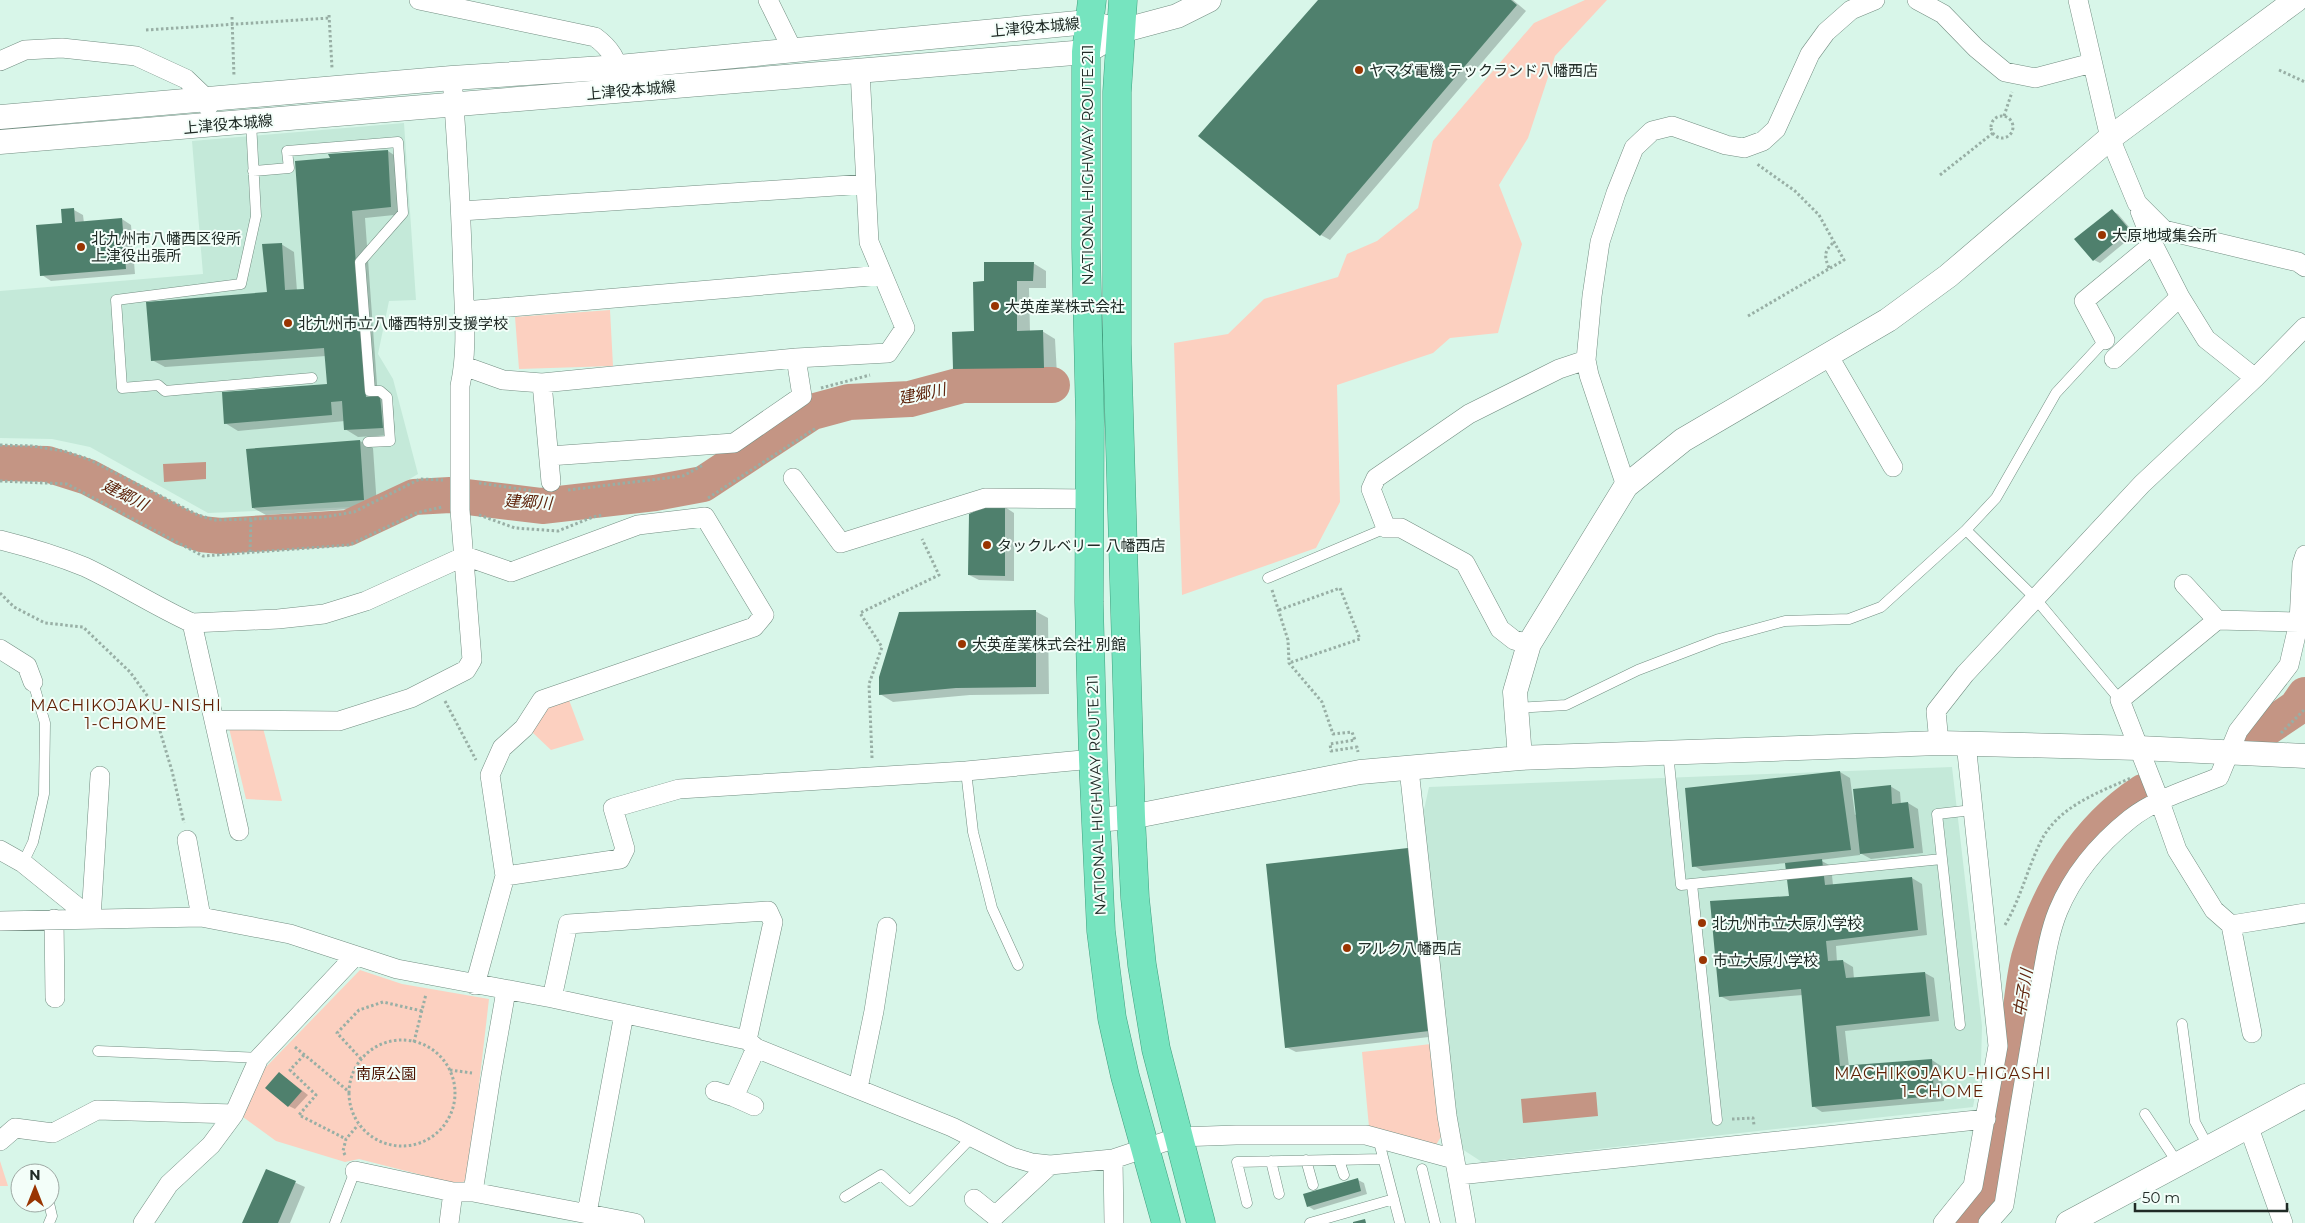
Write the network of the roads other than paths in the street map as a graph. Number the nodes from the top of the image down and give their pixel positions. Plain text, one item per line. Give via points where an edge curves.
1 (419, 0) edge
2 (768, 0) edge
3 (1123, 0) edge
4 (1209, 0) edge
5 (1875, 0) edge
6 (1917, 0) edge
7 (2078, 0) edge
8 (2296, 0) edge
9 (1090, 11) edge
10 (1121, 31) junction
11 (792, 50) junction
12 (1086, 52) junction
13 (0, 61) edge
14 (2092, 63) junction
15 (619, 67) junction
16 (860, 71) junction
17 (452, 78) junction
18 (621, 91) junction
19 (208, 100) junction
20 (454, 105) junction
21 (0, 117) edge
22 (251, 122) junction
23 (209, 126) junction
24 (2110, 138) junction
25 (0, 142) edge
26 (254, 171) junction
27 (866, 184) junction
28 (2136, 203) junction
29 (461, 211) junction
30 (2153, 244) junction
31 (2305, 267) edge
32 (882, 275) junction
33 (2180, 298) junction
34 (464, 311) junction
35 (2305, 327) edge
36 (2105, 340) joint
37 (1828, 355) junction
38 (796, 358) junction
39 (2114, 358) dead end
40 (1586, 360) junction
41 (464, 366) junction
42 (312, 378) dead end
43 (2255, 378) junction
44 (542, 382) junction
45 (368, 442) dead end
46 (550, 456) junction
47 (1893, 467) dead end
48 (793, 478) dead end
49 (1626, 486) junction
50 (551, 488) road end
51 (1090, 499) junction
52 (1386, 528) junction
53 (1966, 530) junction
54 (0, 540) edge
55 (2305, 555) edge
56 (465, 556) junction
57 (1268, 578) road end
58 (2184, 584) dead end
59 (2035, 598) junction
60 (2217, 620) junction
61 (2302, 622) edge
62 (192, 623) junction
63 (1529, 644) junction
64 (0, 649) edge
65 (33, 682) joint
66 (2120, 700) junction
67 (1515, 708) junction
68 (215, 720) junction
69 (1939, 743) junction
70 (1966, 743) junction
71 (2139, 748) junction
72 (1668, 752) junction
73 (2227, 753) junction
74 (2305, 756) edge
75 (1520, 758) junction
76 (1093, 759) junction
77 (1410, 769) junction
78 (966, 771) junction
79 (100, 776) dead end
80 (2160, 802) junction
81 (1973, 810) junction
82 (1131, 817) junction
83 (1096, 820) junction
84 (239, 831) dead end
85 (187, 840) road end
86 (0, 850) edge
87 (1942, 859) junction
88 (23, 863) junction
89 (505, 876) junction
90 (1692, 884) junction
91 (2305, 913) edge
92 (201, 917) junction
93 (91, 918) junction
94 (54, 919) junction
95 (0, 921) edge
96 (2231, 925) junction
97 (887, 927) dead end
98 (355, 956) junction
99 (1018, 965) dead end
100 (475, 985) junction
101 (506, 991) junction
102 (55, 998) dead end
103 (552, 998) junction
104 (624, 1014) junction
105 (2182, 1024) dead end
106 (1960, 1025) dead end
107 (2252, 1033) dead end
108 (752, 1044) junction
109 (1999, 1046) junction
110 (2029, 1050) junction
111 (98, 1051) dead end
112 (259, 1058) junction
113 (858, 1088) junction
114 (715, 1091) dead end
115 (2305, 1096) edge
116 (734, 1098) junction
117 (754, 1106) dead end
118 (234, 1114) junction
119 (2145, 1114) dead end
120 (1986, 1119) junction
121 (1717, 1120) dead end
122 (2249, 1128) junction
123 (972, 1137) junction
124 (1178, 1137) junction
125 (1378, 1138) junction
126 (0, 1141) edge
127 (1143, 1148) junction
128 (2209, 1149) junction
129 (1383, 1158) junction
130 (1114, 1159) junction
131 (1306, 1160) junction
132 (1339, 1160) junction
133 (1271, 1161) junction
134 (1050, 1165) junction
135 (2179, 1165) junction
136 (1456, 1167) junction
137 (1422, 1169) dead end
138 (355, 1171) joint
139 (1344, 1175) dead end
140 (1313, 1184) dead end
141 (453, 1192) junction
142 (473, 1192) junction
143 (1279, 1194) dead end
144 (845, 1197) dead end
145 (974, 1199) dead end
146 (1394, 1199) junction
147 (1247, 1203) dead end
148 (587, 1213) junction
149 (143, 1223) edge
150 (335, 1223) edge
151 (449, 1223) edge
152 (635, 1223) edge
153 (1114, 1223) edge
154 (1164, 1223) edge
155 (1201, 1223) edge
156 (1310, 1223) edge
157 (1400, 1223) edge
158 (1435, 1223) edge
159 (1466, 1223) edge
160 (1943, 1223) edge
161 (1988, 1223) edge
162 (2068, 1223) edge
163 (2283, 1223) edge

1 - 15 street via 595,37 609,48
2 - 11 street
3 - 10 highway, NATIONAL HIGHWAY ROUTE 211
4 - 10 street via 1177,16
5 - 40 street via 1851,10 1826,32 1810,54 1776,129 1763,141 1744,148 1672,126 1652,131 1634,148 1600,242
6 - 14 street via 1943,14 2005,72 2035,78
7 - 14 street
8 - 24 street
9 - 10 street, 上津役本城線
9 - 11 street, 上津役本城線
9 - 12 highway, NATIONAL HIGHWAY ROUTE 211
10 - 12 street, 上津役本城線
10 - 82 highway, NATIONAL HIGHWAY ROUTE 211 via 1117,92 1117,344
11 - 15 street, 上津役本城線
12 - 16 street, 上津役本城線
12 - 51 highway, NATIONAL HIGHWAY ROUTE 211
13 - 19 street via 25,50 62,48 136,56 186,79
14 - 24 street
15 - 17 street, 上津役本城線
15 - 18 street
16 - 18 street, 上津役本城線
16 - 27 street
17 - 19 street, 上津役本城線
17 - 20 street
18 - 20 street, 上津役本城線
19 - 21 street, 上津役本城線
19 - 23 street
20 - 22 street, 上津役本城線
20 - 29 street
22 - 23 street, 上津役本城線
22 - 26 lane
23 - 25 street, 上津役本城線
24 - 28 street
24 - 37 street via 1948,276 1888,320
26 - 42 lane via 256,216 241,284 116,300 122,388 158,385 165,391
26 - 45 lane via 289,168 287,151 398,142 403,213 360,262 370,391 380,391 387,397 390,441
27 - 29 street
27 - 32 street via 869,242
28 - 30 street
28 - 31 street via 2164,230 2298,262
29 - 34 street
30 - 33 street
30 - 36 street via 2084,300
32 - 34 street
32 - 38 street via 905,328 888,353
33 - 39 street
33 - 43 street via 2206,339
34 - 41 street
35 - 43 street
36 - 53 lane via 2056,393 1996,498
37 - 47 street
37 - 49 street via 1683,440
38 - 44 street
38 - 46 street via 802,396 734,443
40 - 49 street
40 - 52 street via 1559,369 1469,414 1376,478 1371,489
41 - 44 street via 503,380
41 - 56 street via 460,386 460,507
43 - 59 street via 2142,484
44 - 46 street
46 - 50 street
48 - 51 street via 842,544 985,498
49 - 63 street
51 - 76 highway, NATIONAL HIGHWAY ROUTE 211
52 - 57 lane
52 - 63 street via 1401,528 1465,563 1500,629 1514,640
53 - 59 lane
53 - 67 lane via 1881,606 1849,619 1785,621 1719,639 1638,670 1566,705
54 - 62 street via 85,567
55 - 61 street via 2302,564
56 - 62 street via 366,601 324,614
56 - 68 street via 472,660 466,670 412,698 338,721
56 - 89 street via 511,572 638,525 705,517 764,615 754,628 542,700 524,728 502,748 490,775
58 - 60 street
59 - 66 lane
59 - 69 street via 1965,674 1936,712
60 - 61 street
60 - 66 street
61 - 73 street via 2290,665 2238,731
62 - 68 street
63 - 67 street via 1515,692
64 - 65 street via 27,666
65 - 88 lane via 44,723 44,794 33,842
66 - 71 street
67 - 75 street
68 - 84 street
69 - 70 street
69 - 72 street
70 - 71 street
70 - 81 street
71 - 73 street
71 - 80 street
72 - 75 street
72 - 90 lane via 1682,885
73 - 74 street
73 - 80 street via 2219,777
75 - 77 street
76 - 78 street
76 - 83 highway, NATIONAL HIGHWAY ROUTE 211
77 - 82 street via 1360,772
77 - 136 street via 1447,1116
78 - 89 street via 679,789 613,808 625,849 620,859
78 - 99 lane via 973,832 992,908
79 - 93 street
80 - 96 street via 2177,850 2214,910
80 - 110 street via 2131,818 2077,875 2062,904 2048,946
81 - 87 lane via 1937,814
81 - 109 street
82 - 83 street
82 - 124 highway, NATIONAL HIGHWAY ROUTE 211 via 1142,965 1156,1049
83 - 127 highway, NATIONAL HIGHWAY ROUTE 211 via 1101,931 1112,1018
85 - 92 street
86 - 88 street
87 - 90 lane
87 - 106 lane
88 - 93 street
89 - 100 street
90 - 121 lane
91 - 96 street
92 - 93 street
92 - 98 street via 290,934
93 - 94 street
94 - 95 street
94 - 102 street
96 - 107 street
97 - 113 street
98 - 100 street via 397,969
98 - 112 street
100 - 101 street
101 - 103 street
101 - 142 street
103 - 104 street
103 - 108 street via 568,924 768,911 773,922
104 - 108 street
104 - 148 street
105 - 128 lane via 2194,1122
108 - 113 street
108 - 116 street
109 - 110 street
109 - 120 street
110 - 161 street via 2004,1205
111 - 112 lane
112 - 118 street
113 - 123 street
114 - 116 street
115 - 122 street
116 - 117 street
118 - 126 street via 97,1110 53,1133 15,1128
118 - 149 street via 211,1145 169,1184
119 - 135 lane
120 - 136 street
120 - 160 street via 1974,1186
122 - 128 street
122 - 163 street
123 - 134 street via 1012,1156
123 - 144 lane via 910,1201 881,1175
124 - 125 street via 1366,1135
124 - 127 street
124 - 155 highway, NATIONAL HIGHWAY ROUTE 211
125 - 129 lane
125 - 136 street
127 - 130 street
127 - 154 highway, NATIONAL HIGHWAY ROUTE 211
128 - 135 street
129 - 132 lane
129 - 146 lane
130 - 134 street
130 - 153 street
131 - 132 lane
131 - 133 lane
131 - 140 lane
132 - 139 lane
133 - 143 lane
133 - 147 lane via 1237,1162
134 - 145 street via 995,1216
135 - 162 street
136 - 159 street
137 - 158 lane
138 - 141 street
138 - 150 lane
141 - 142 street
141 - 151 street
142 - 148 street
146 - 156 lane
146 - 157 lane
148 - 152 street

